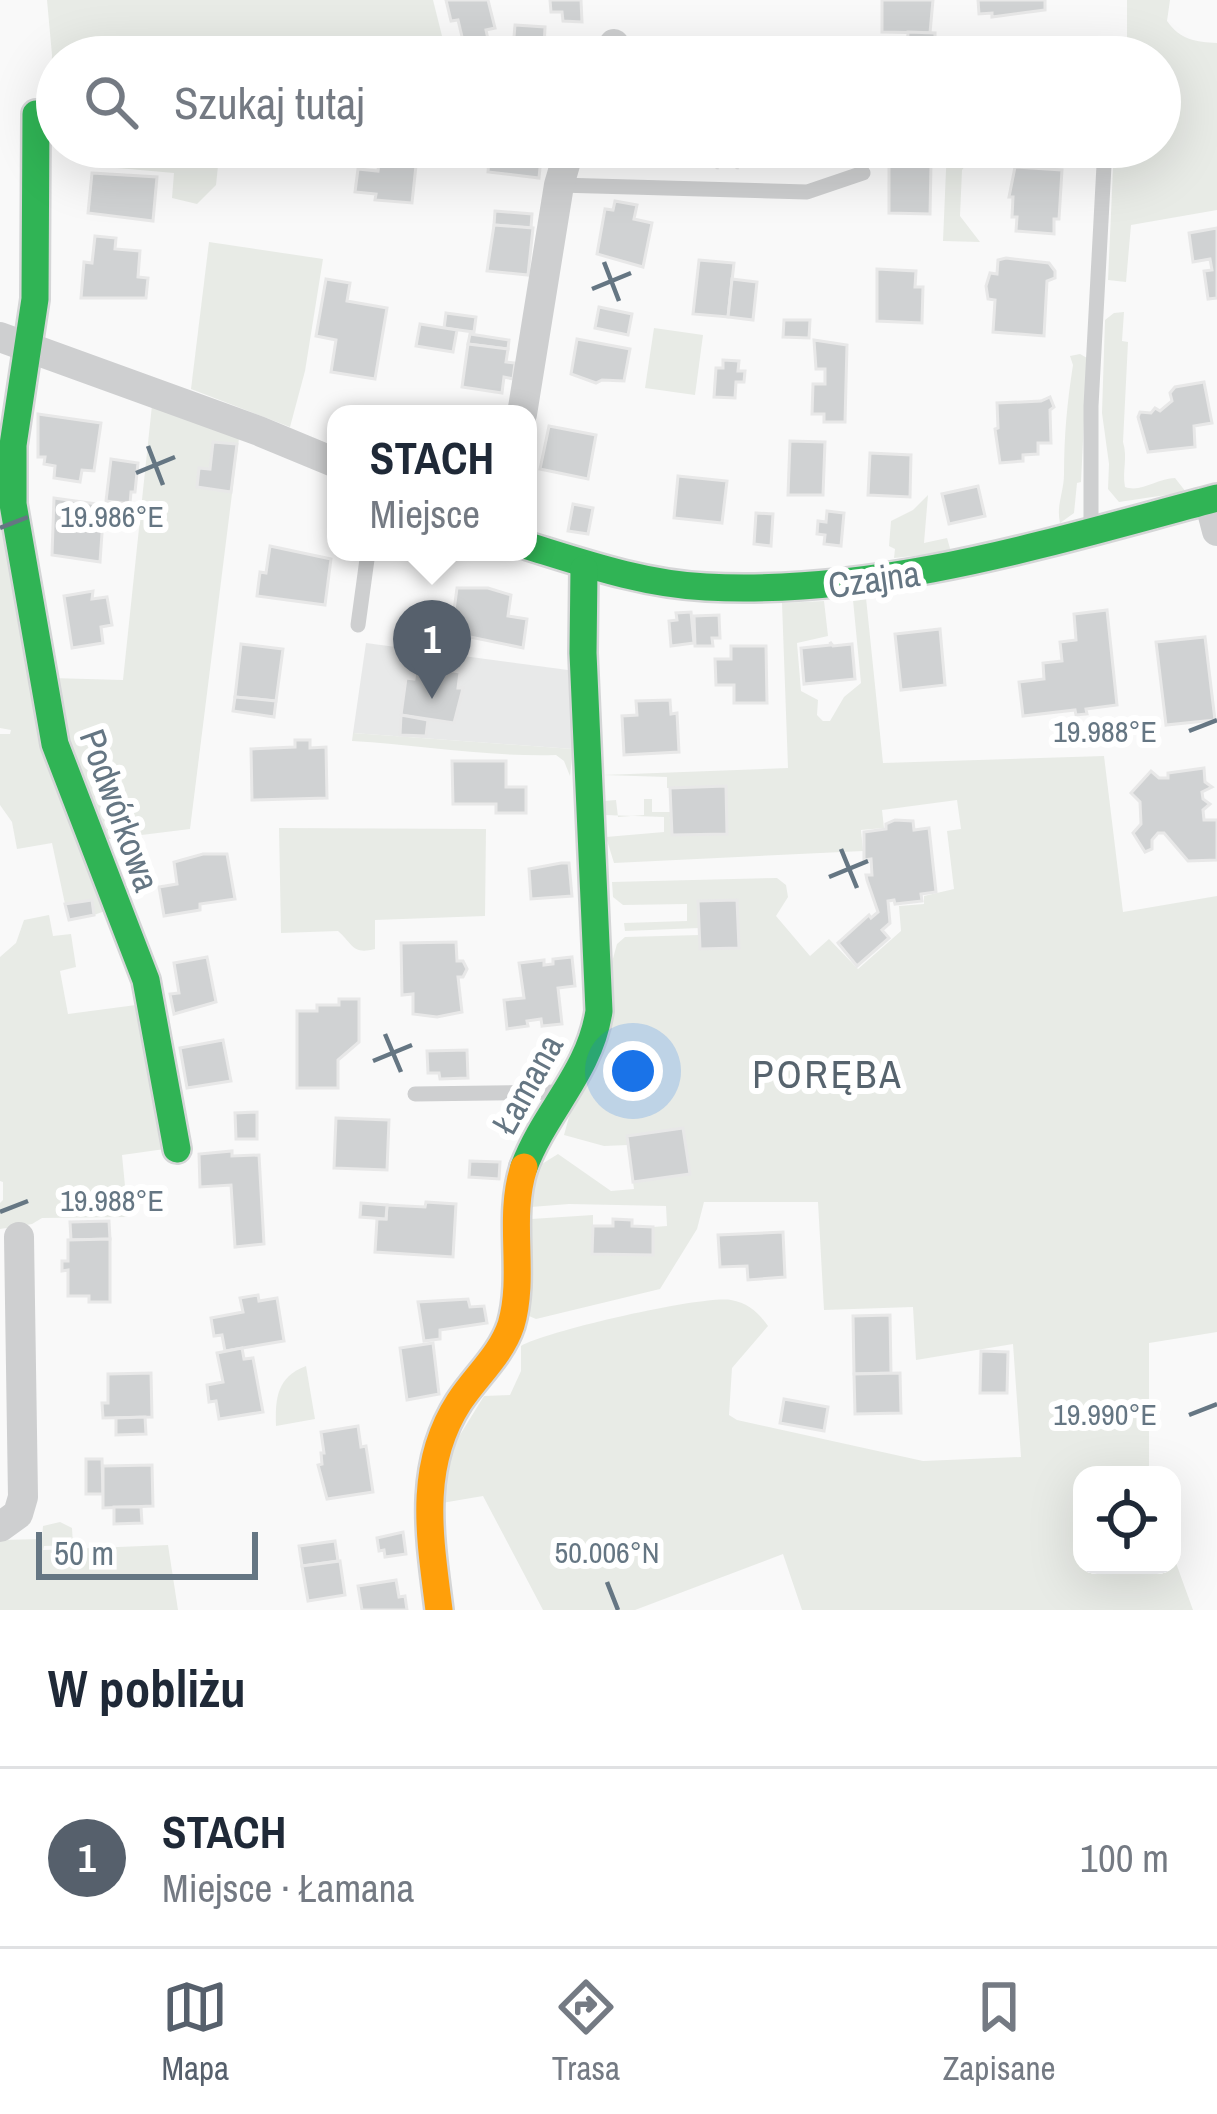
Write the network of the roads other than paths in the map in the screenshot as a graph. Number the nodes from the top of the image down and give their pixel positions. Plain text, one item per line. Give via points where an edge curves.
1 (36, 114) dead end
2 (564, 168) edge
3 (1104, 168) edge
4 (863, 172) dead end
5 (559, 185) junction
6 (13, 342) edge
7 (523, 405) edge
8 (327, 460) edge
9 (1214, 510) edge
10 (1091, 531) junction
11 (537, 550) edge
12 (367, 561) edge
13 (584, 569) junction
14 (358, 626) dead end
15 (572, 1091) junction
16 (415, 1094) dead end
17 (177, 1149) dead end
18 (19, 1238) dead end
19 (0, 1528) edge
20 (439, 1610) edge

1 - 6 street, Podwórkowa via 35,298
2 - 5 street
3 - 10 lane
4 - 5 lane via 806,192
5 - 7 street
6 - 8 street
6 - 17 street, Podwórkowa via 13,504 55,744 146,980
9 - 10 street, Czajna
10 - 13 street, Czajna via 841,586 698,584
11 - 13 street, Czajna
12 - 14 lane
13 - 15 street, Łamana via 580,643 598,1018
15 - 16 lane
15 - 20 street, Łamana via 524,1165 508,1334 448,1420 428,1471
18 - 19 street via 23,1497 18,1514

